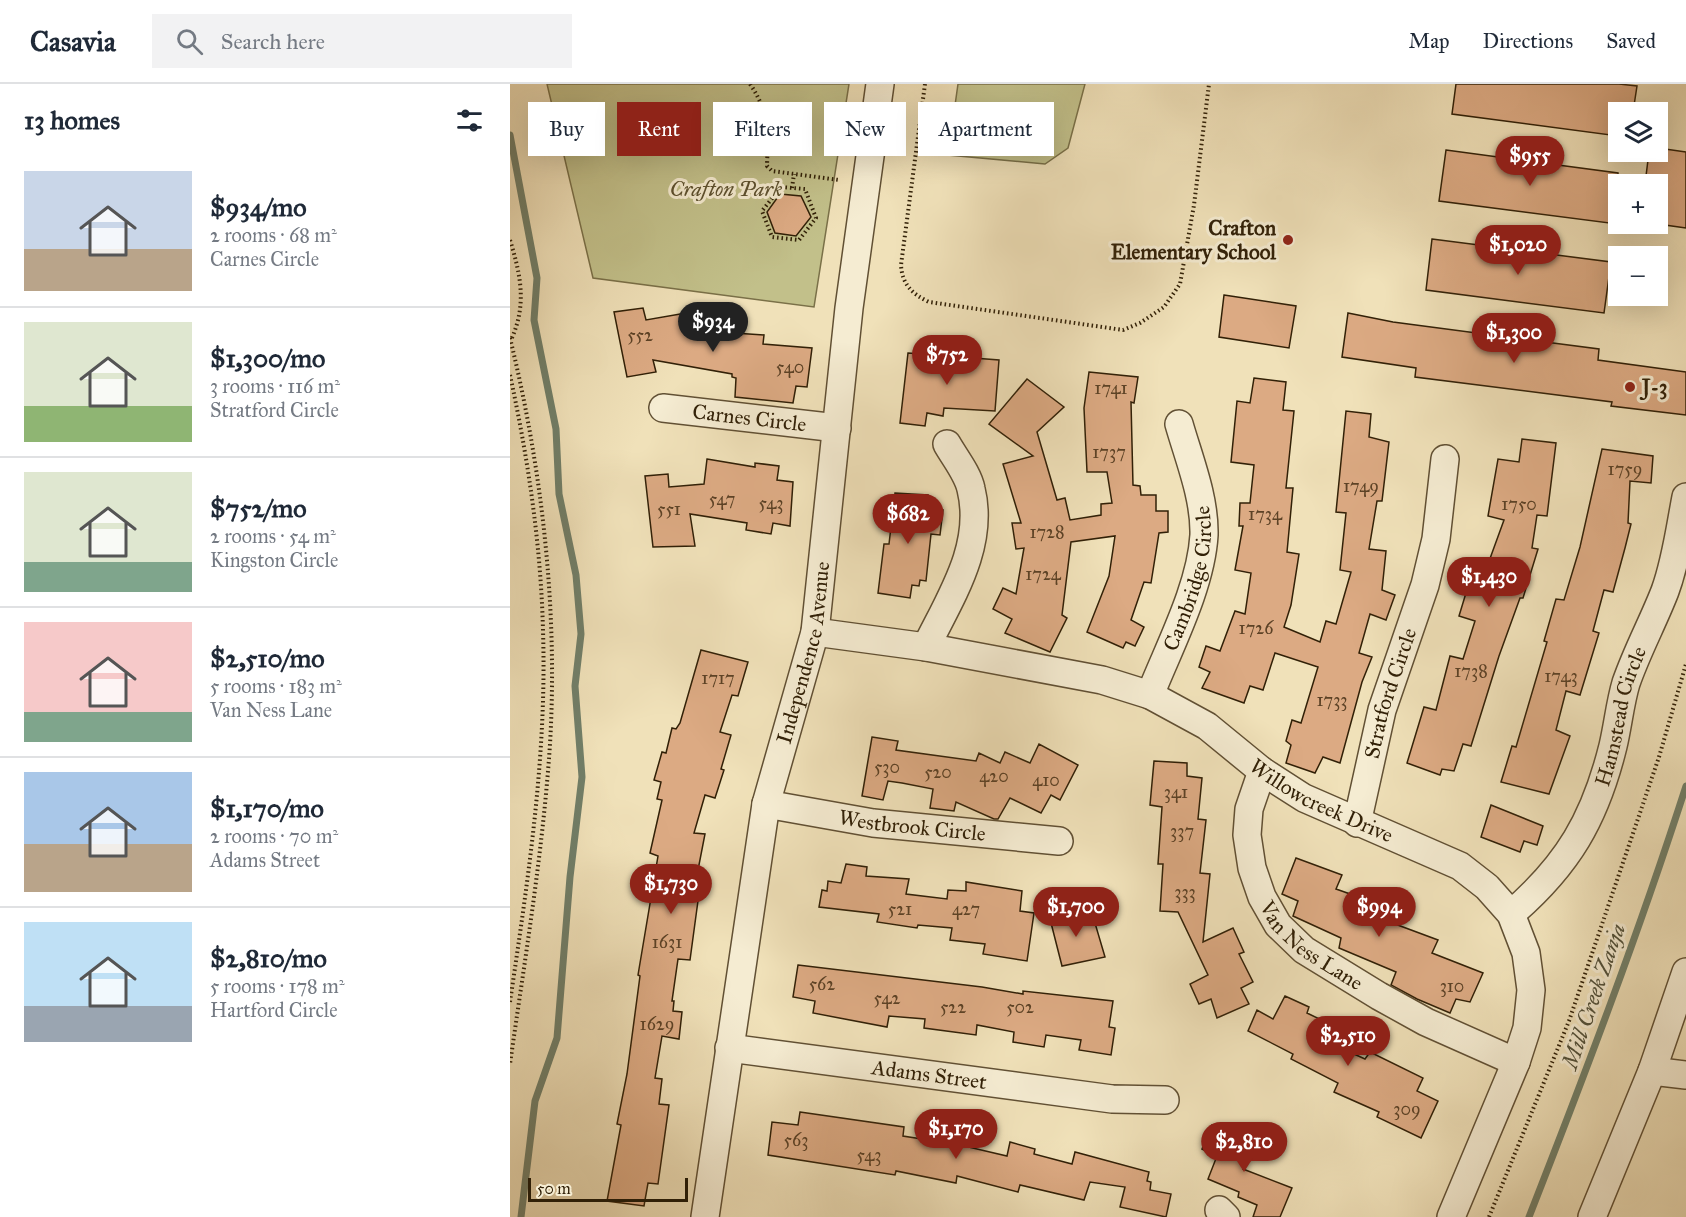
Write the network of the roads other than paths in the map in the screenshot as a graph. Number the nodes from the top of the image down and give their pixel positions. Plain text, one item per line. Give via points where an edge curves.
1 (880, 84) edge
2 (663, 408) dead end
3 (1179, 424) dead end
4 (837, 428) junction
5 (948, 444) dead end
6 (1446, 459) dead end
7 (1686, 497) edge
8 (815, 632) junction
9 (927, 647) junction
10 (1150, 695) junction
11 (1262, 771) junction
12 (766, 804) junction
13 (1357, 823) junction
14 (1059, 841) dead end
15 (1511, 914) junction
16 (1686, 972) edge
17 (729, 1048) junction
18 (1516, 1062) junction
19 (1652, 1071) junction
20 (1686, 1075) edge
21 (1166, 1100) dead end
22 (705, 1217) edge
23 (1451, 1217) edge
24 (1592, 1217) edge

1 - 4 street, Independence Avenue
2 - 4 street, Carnes Circle
3 - 10 street, Cambridge Circle via 1200,496 1204,535 1195,582
4 - 8 street, Independence Avenue
5 - 9 street via 971,487 976,518 970,555
6 - 13 street, Stratford Circle via 1436,539 1425,585 1382,710
7 - 15 street, Hamstead Circle via 1665,590 1624,691 1613,746 1596,800 1578,841 1548,881
8 - 9 street, Willowcreek Drive
8 - 12 street, Independence Avenue
9 - 10 street, Willowcreek Drive via 1102,680
10 - 11 street, Willowcreek Drive via 1207,726
11 - 13 street, Willowcreek Drive via 1304,798
11 - 18 street, Van Ness Lane via 1249,809 1247,835 1252,868 1278,925 1304,950 1379,996 1425,1022
12 - 14 street, Westbrook Circle via 873,823
12 - 17 street, Independence Avenue
13 - 15 street, Willowcreek Drive via 1460,866 1487,887
15 - 18 street, Willowcreek Drive via 1526,952 1531,990 1527,1028
16 - 19 street
17 - 21 street, Adams Street via 1112,1099
17 - 22 street, Independence Avenue
18 - 23 street, Willowcreek Drive
19 - 20 street
19 - 24 street

